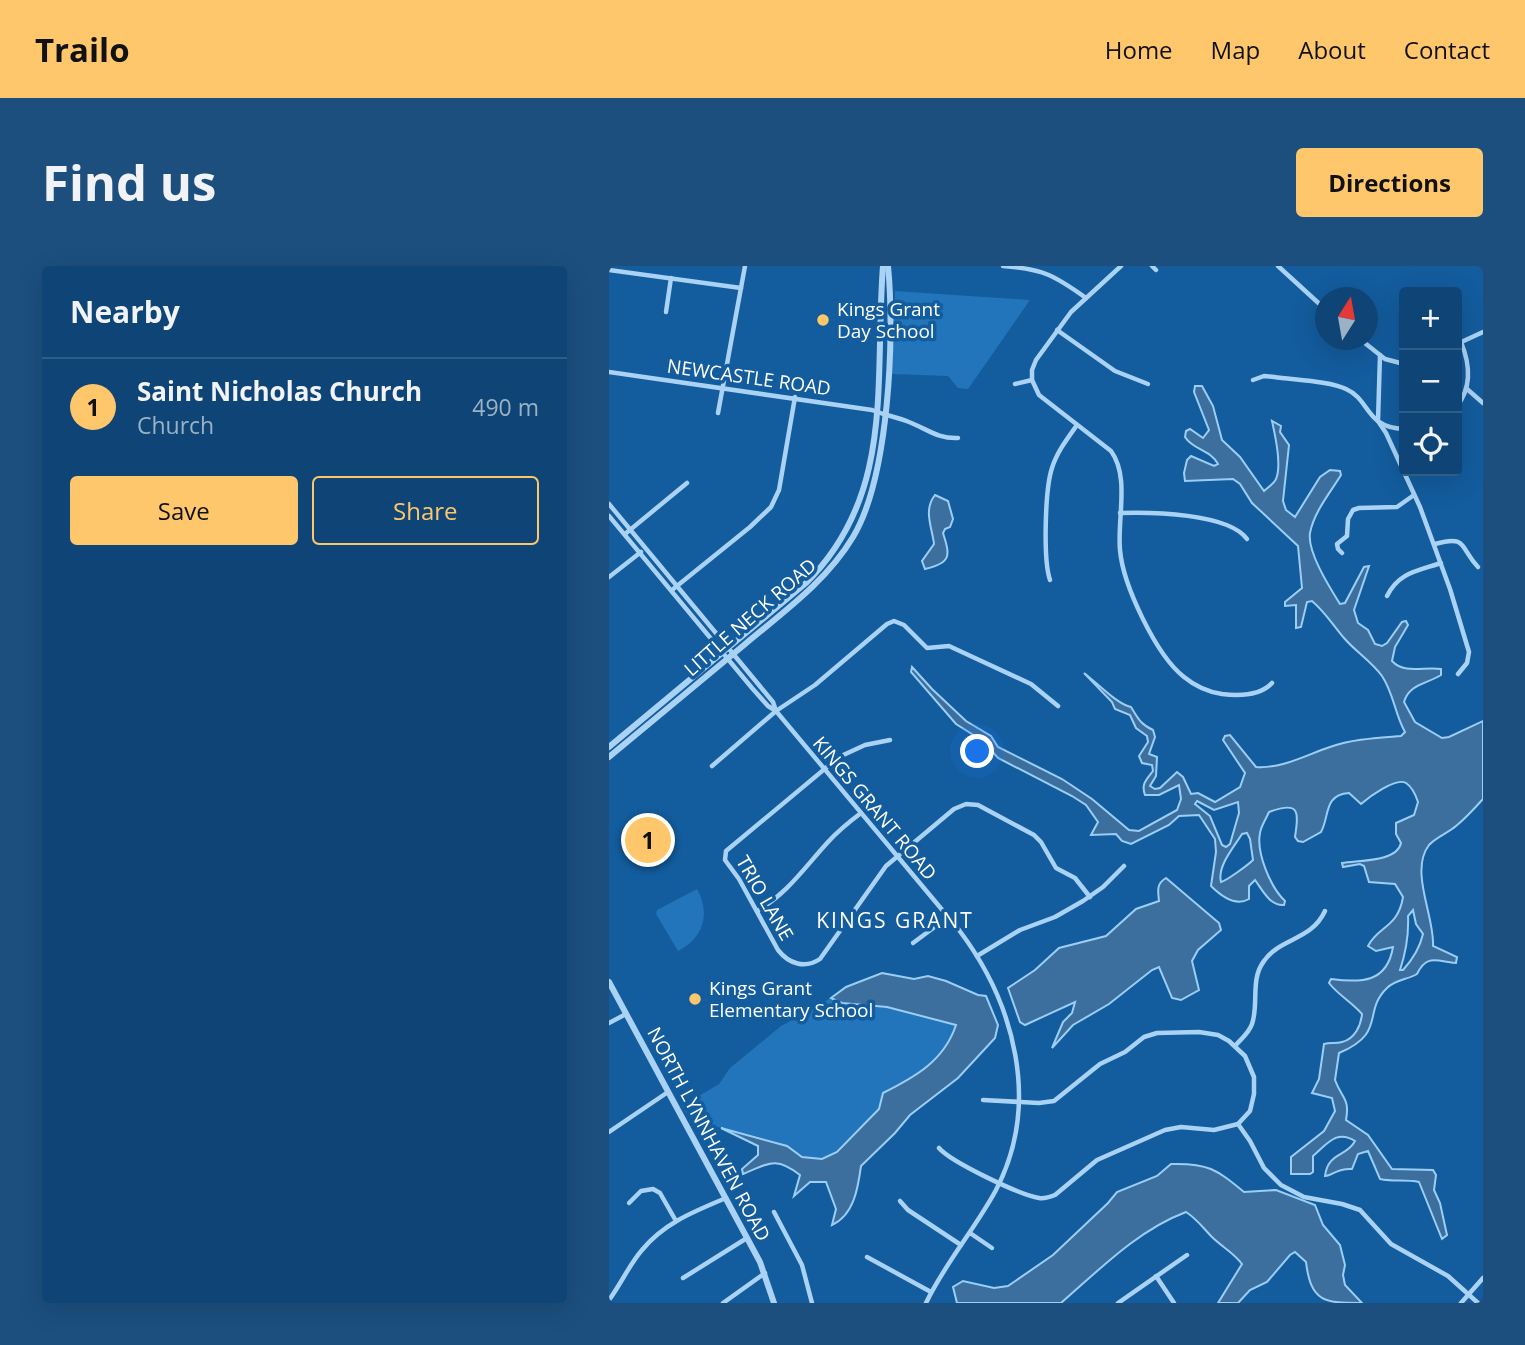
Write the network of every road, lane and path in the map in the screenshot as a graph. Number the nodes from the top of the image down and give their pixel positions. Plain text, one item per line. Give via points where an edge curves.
1 (745, 266) edge
2 (885, 266) edge
3 (1003, 266) edge
4 (1121, 266) edge
5 (1278, 266) edge
6 (609, 270) edge
7 (671, 278) junction
8 (741, 288) junction
9 (885, 297) junction
10 (1086, 298) junction
11 (1315, 300) edge
12 (666, 312) dead end
13 (1057, 330) junction
14 (1483, 332) edge
15 (1462, 342) edge
16 (1374, 350) edge
17 (1462, 350) edge
18 (1380, 355) junction
19 (1399, 363) edge
20 (609, 372) edge
21 (1032, 380) junction
22 (1253, 380) dead end
23 (1015, 384) dead end
24 (1148, 384) dead end
25 (724, 387) junction
26 (1467, 389) junction
27 (795, 397) junction
28 (1462, 398) edge
29 (1483, 403) edge
30 (876, 411) junction
31 (718, 414) dead end
32 (884, 416) junction
33 (1378, 421) junction
34 (1077, 425) junction
35 (1399, 428) edge
36 (958, 438) dead end
37 (687, 482) dead end
38 (1414, 495) junction
39 (609, 504) edge
40 (1120, 513) junction
41 (609, 516) edge
42 (630, 529) junction
43 (625, 534) junction
44 (1247, 539) dead end
45 (1435, 544) junction
46 (646, 548) junction
47 (640, 553) junction
48 (1342, 553) dead end
49 (1441, 563) junction
50 (1478, 567) dead end
51 (609, 577) edge
52 (1050, 580) dead end
53 (677, 586) junction
54 (672, 590) junction
55 (1387, 596) dead end
56 (728, 653) junction
57 (1458, 674) dead end
58 (1272, 683) dead end
59 (1058, 706) dead end
60 (776, 711) junction
61 (890, 740) dead end
62 (609, 747) edge
63 (609, 757) edge
64 (712, 766) dead end
65 (824, 769) junction
66 (861, 813) junction
67 (897, 856) junction
68 (1124, 866) dead end
69 (1090, 897) junction
70 (757, 911) junction
71 (1325, 911) dead end
72 (948, 917) junction
73 (913, 943) dead end
74 (977, 956) junction
75 (609, 982) edge
76 (626, 1014) junction
77 (609, 1023) edge
78 (1235, 1046) junction
79 (669, 1092) junction
80 (983, 1100) dead end
81 (1019, 1101) junction
82 (1238, 1124) junction
83 (609, 1132) edge
84 (939, 1148) dead end
85 (1000, 1182) junction
86 (726, 1198) junction
87 (900, 1201) dead end
88 (629, 1203) dead end
89 (774, 1212) dead end
90 (676, 1221) junction
91 (969, 1233) junction
92 (747, 1238) junction
93 (961, 1245) junction
94 (992, 1248) dead end
95 (1187, 1255) dead end
96 (867, 1257) dead end
97 (765, 1273) junction
98 (1156, 1276) junction
99 (683, 1278) dead end
100 (1483, 1278) edge
101 (931, 1292) junction
102 (1469, 1294) junction
103 (609, 1300) edge
104 (723, 1303) edge
105 (774, 1303) edge
106 (812, 1303) edge
107 (926, 1303) edge
108 (1118, 1303) edge
109 (1174, 1303) edge
110 (1461, 1303) edge
111 (1478, 1303) edge

1 - 8 street
2 - 9 street, LITTLE NECK ROAD
3 - 10 street via 1049,273
4 - 10 street
5 - 11 street
6 - 7 street
7 - 8 street
7 - 12 street
8 - 25 street
9 - 30 street, LITTLE NECK ROAD
9 - 32 street, LITTLE NECK ROAD via 889,360
10 - 13 street
13 - 21 street via 1036,360
13 - 24 street via 1115,371
14 - 15 street
16 - 18 street
17 - 26 street via 1468,366
18 - 19 street
18 - 33 street
20 - 25 street, NEWCASTLE ROAD
21 - 23 street
21 - 34 street via 1039,395
22 - 33 street via 1263,376 1351,391
25 - 27 street, NEWCASTLE ROAD
25 - 31 street
26 - 28 street
26 - 29 street
27 - 30 street, NEWCASTLE ROAD
27 - 53 street via 779,490 771,507
30 - 32 street, NEWCASTLE ROAD
30 - 56 street, LITTLE NECK ROAD via 864,490 842,540 806,583
32 - 36 street, NEWCASTLE ROAD via 940,437
32 - 56 street, LITTLE NECK ROAD via 872,494 852,539 817,583
33 - 35 street
33 - 38 street
34 - 40 street via 1111,451 1118,463
34 - 52 street via 1050,476 1046,561
37 - 42 street
38 - 45 street
38 - 48 street via 1397,507 1353,510 1347,536 1337,544
39 - 42 street, KINGS GRANT ROAD
40 - 44 street via 1189,515 1238,530
40 - 58 street via 1120,548 1127,581 1171,665 1191,682 1217,693 1258,692
41 - 43 street, KINGS GRANT ROAD
42 - 43 street
42 - 46 street, KINGS GRANT ROAD
43 - 47 street, KINGS GRANT ROAD
45 - 49 street
45 - 50 street via 1458,541
46 - 47 street
46 - 53 street, KINGS GRANT ROAD
47 - 51 street
47 - 54 street, KINGS GRANT ROAD
49 - 55 street via 1399,578
49 - 57 street via 1469,652
53 - 54 street
53 - 56 street, KINGS GRANT ROAD
54 - 56 street, KINGS GRANT ROAD
56 - 60 street, KINGS GRANT ROAD
56 - 62 street, LITTLE NECK ROAD
56 - 63 street, LITTLE NECK ROAD
59 - 60 street via 1031,684 949,646 927,648 898,621 890,622 815,685
60 - 64 street
60 - 65 street, KINGS GRANT ROAD
61 - 65 street via 855,748
65 - 66 street, KINGS GRANT ROAD
65 - 70 street, TRIO LANE via 725,854
66 - 67 street, KINGS GRANT ROAD
66 - 70 street via 830,840 790,887
67 - 69 street via 954,809 978,805 1034,835 1056,869 1079,882
67 - 70 street, TRIO LANE via 882,870 820,959 812,963 801,965 786,958
67 - 72 street, KINGS GRANT ROAD
68 - 69 street
69 - 74 street
71 - 78 street via 1313,929 1264,961 1251,1025
72 - 73 street
72 - 74 street, KINGS GRANT ROAD
74 - 81 street, KINGS GRANT ROAD via 1010,1028
75 - 76 street, NORTH LYNNHAVEN ROAD
76 - 77 street
76 - 79 street, NORTH LYNNHAVEN ROAD
78 - 81 street via 1212,1034 1157,1032 1100,1064 1054,1101
78 - 82 street via 1249,1064 1255,1085 1249,1111
79 - 83 street
79 - 86 street, NORTH LYNNHAVEN ROAD
80 - 81 street
81 - 85 street, KINGS GRANT ROAD via 1011,1152
82 - 85 street via 1214,1130 1165,1130 1097,1160 1047,1198
82 - 102 street via 1264,1168 1281,1185 1304,1196 1360,1210 1391,1244 1448,1276
84 - 85 street via 954,1161
85 - 91 street, KINGS GRANT ROAD
86 - 90 street
86 - 92 street, NORTH LYNNHAVEN ROAD
87 - 93 street
88 - 90 street via 641,1191 653,1189
89 - 106 street via 802,1265
90 - 103 street via 641,1250
91 - 93 street, KINGS GRANT ROAD
91 - 94 street
92 - 97 street, NORTH LYNNHAVEN ROAD
92 - 99 street
93 - 101 street, KINGS GRANT ROAD
95 - 98 street
96 - 101 street
97 - 104 street
97 - 105 street, NORTH LYNNHAVEN ROAD
98 - 108 street
98 - 109 street
100 - 102 street
101 - 107 street, KINGS GRANT ROAD
102 - 110 street
102 - 111 street

